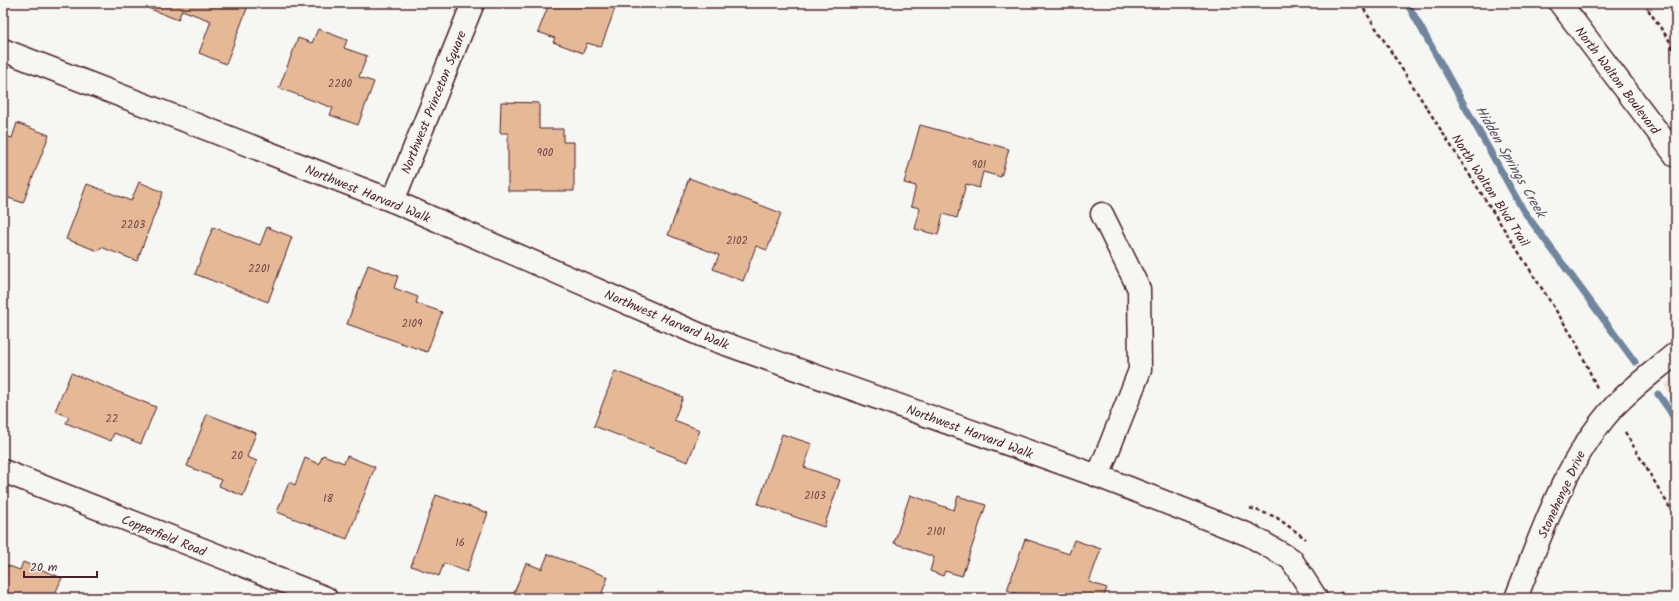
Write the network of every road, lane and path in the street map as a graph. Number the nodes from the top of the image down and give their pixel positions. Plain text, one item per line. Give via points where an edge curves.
1 (472, 3) edge
2 (1360, 3) edge
3 (1560, 3) edge
4 (1646, 3) edge
5 (3, 50) edge
6 (1676, 57) edge
7 (1676, 156) edge
8 (393, 201) junction
9 (1102, 214) dead end
10 (1676, 353) edge
11 (1599, 391) dead end
12 (1621, 426) dead end
13 (3, 471) edge
14 (1098, 476) junction
15 (1246, 507) dead end
16 (1676, 518) edge
17 (1307, 541) dead end
18 (1340, 591) dead end
19 (326, 598) edge
20 (1316, 598) edge
21 (1344, 598) edge
22 (1516, 598) edge

1 - 8 street, Northwest Princeton Square
2 - 11 path, North Walton Blvd Trail via 1576,342
3 - 7 street, North Walton Boulevard
4 - 6 path via 1669,40
5 - 8 street, Northwest Harvard Walk
8 - 14 street, Northwest Harvard Walk via 703,336
9 - 14 street via 1139,289 1140,370
10 - 22 street, Stonehenge Drive via 1615,406 1582,448 1555,501
12 - 16 path
13 - 19 street, Copperfield Road
14 - 20 street, Northwest Harvard Walk via 1261,542 1291,559
15 - 17 path via 1276,517
18 - 21 path

